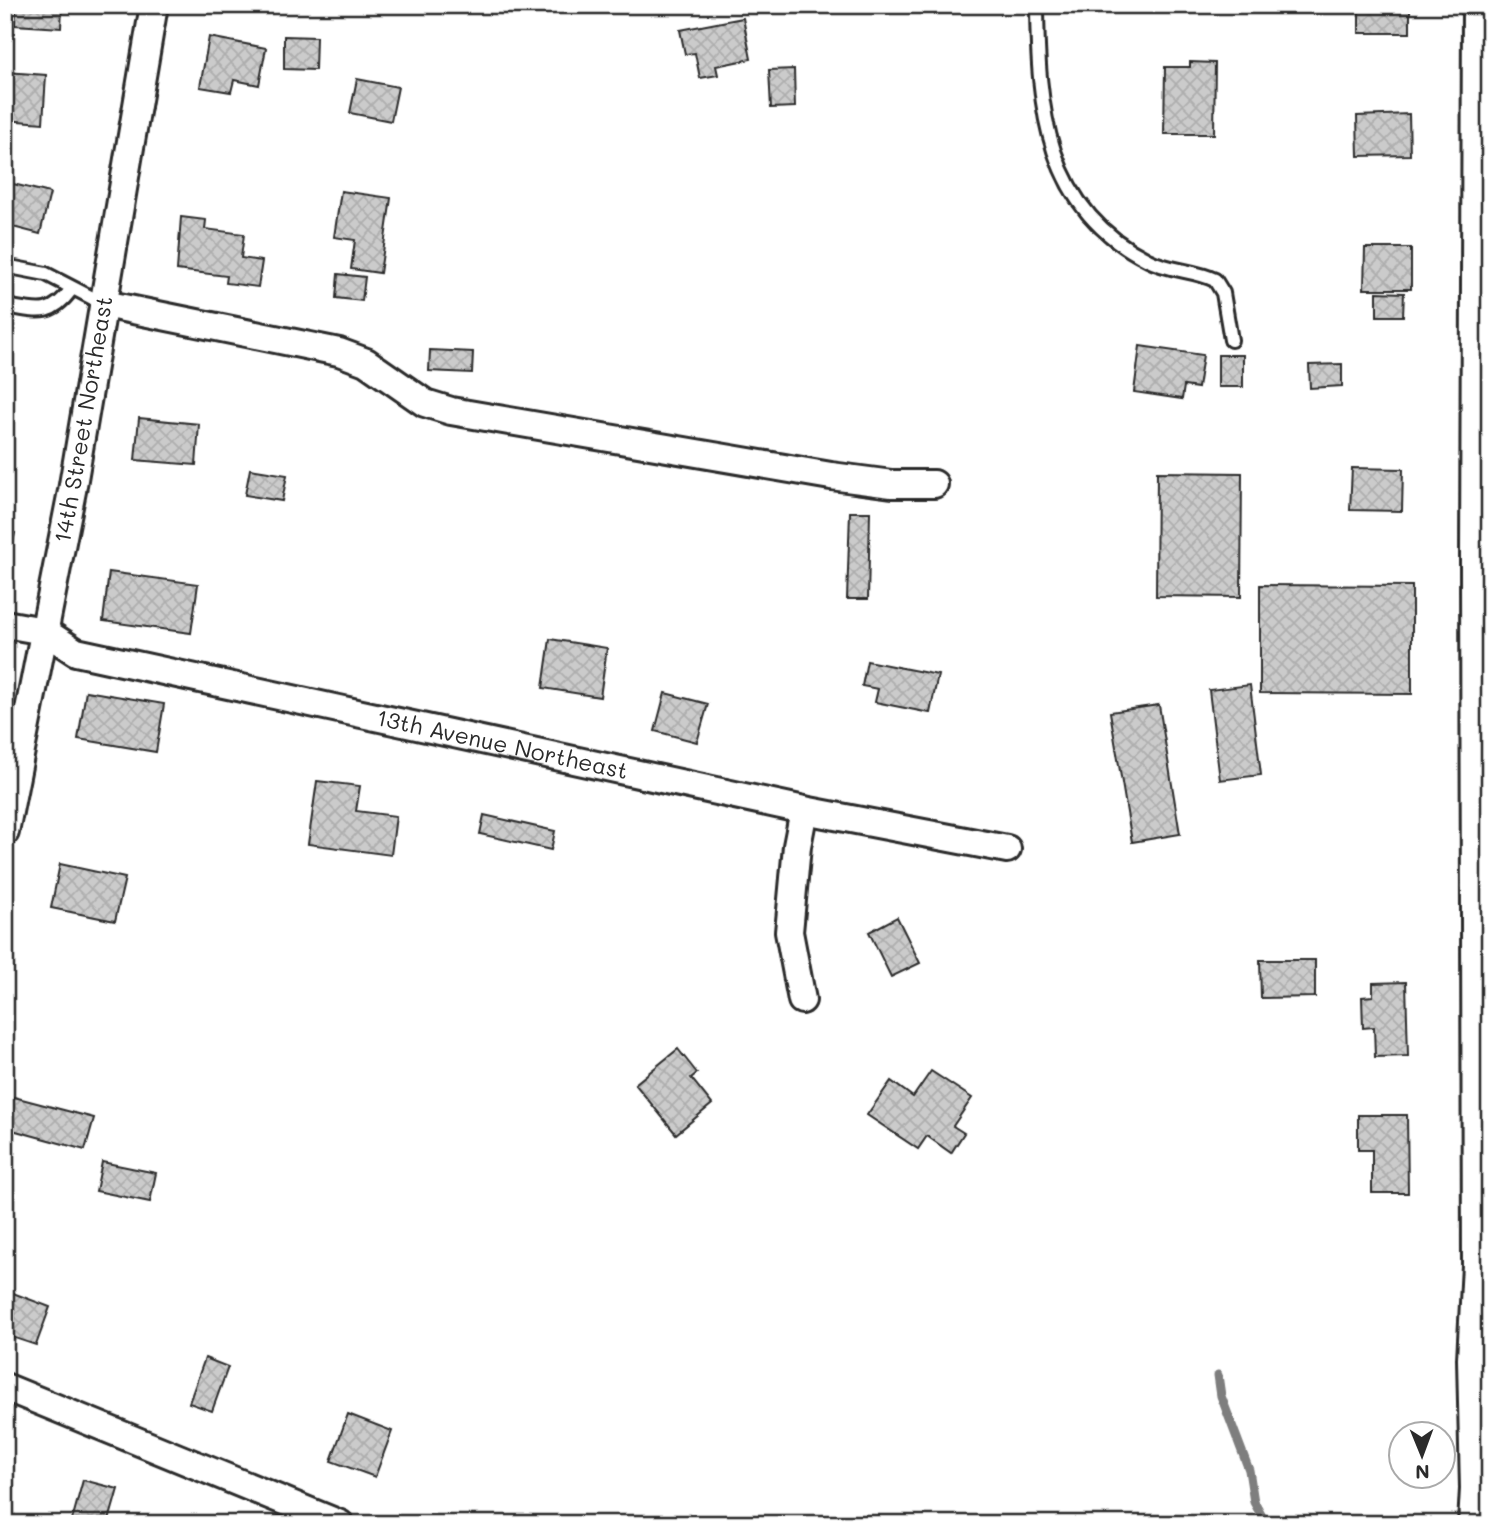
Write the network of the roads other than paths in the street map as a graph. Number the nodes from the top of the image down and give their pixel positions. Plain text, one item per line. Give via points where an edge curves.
1 (154, 5) edge
2 (1037, 5) edge
3 (1476, 5) edge
4 (5, 266) edge
5 (71, 290) junction
6 (104, 304) junction
7 (5, 306) edge
8 (1231, 340) dead end
9 (934, 484) dead end
10 (1482, 564) edge
11 (5, 624) edge
12 (44, 631) junction
13 (804, 810) junction
14 (5, 832) edge
15 (1007, 849) dead end
16 (802, 1000) dead end
17 (1481, 1334) edge
18 (5, 1387) edge
19 (1482, 1489) edge
20 (340, 1524) edge
21 (1472, 1524) edge

1 - 6 street, 14th Street Northeast
2 - 8 lane via 1038,80 1058,165 1109,237 1150,262 1215,280 1223,293
3 - 10 street
4 - 5 lane via 46,274
5 - 6 lane
5 - 7 lane via 59,307 41,312
6 - 9 street via 339,352 366,362 425,403 451,411 831,476
6 - 12 street, 14th Street Northeast
10 - 17 street via 1476,1265
11 - 12 street, 13th Avenue Northeast
12 - 13 street, 13th Avenue Northeast via 76,652
12 - 14 street, 14th Street Northeast
13 - 15 street, 13th Avenue Northeast
13 - 16 street via 789,932
17 - 19 street
18 - 20 street
19 - 21 street

